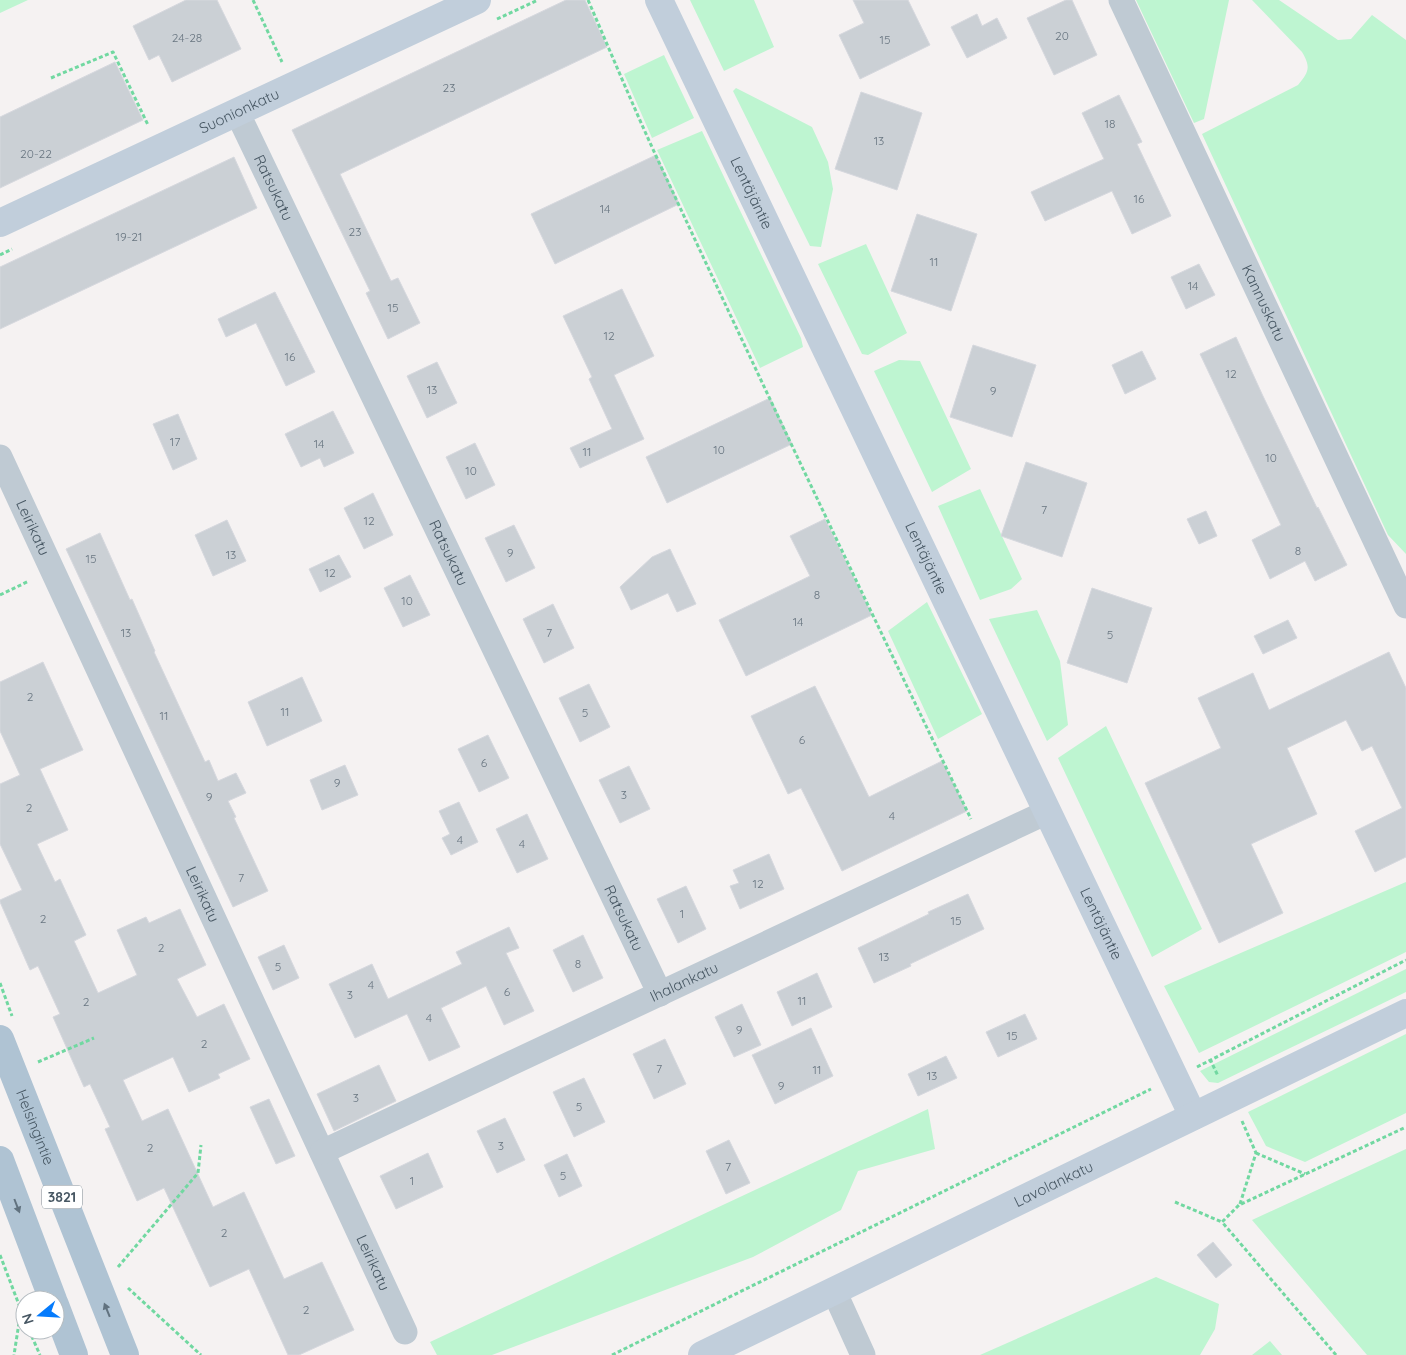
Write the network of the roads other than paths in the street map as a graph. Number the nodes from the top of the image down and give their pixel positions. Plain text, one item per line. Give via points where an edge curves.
1 (659, 0) edge
2 (1121, 0) edge
3 (485, 10) edge
4 (237, 112) junction
5 (0, 223) edge
6 (0, 457) edge
7 (1406, 606) edge
8 (1047, 812) junction
9 (660, 994) junction
10 (1406, 1013) edge
11 (0, 1039) edge
12 (1193, 1116) junction
13 (322, 1152) junction
14 (0, 1160) edge
15 (49, 1290) edge
16 (834, 1291) junction
17 (65, 1331) edge
18 (405, 1332) dead end
19 (74, 1355) edge
20 (125, 1355) edge
21 (702, 1355) edge
22 (863, 1355) edge

1 - 8 street, Lentäjäntie
2 - 7 street, Kannuskatu
3 - 4 street, Suonionkatu
4 - 5 street, Suonionkatu
4 - 9 street, Ratsukatu
6 - 13 street, Leirikatu
8 - 9 street, Ihalankatu
8 - 12 street, Lentäjäntie
9 - 13 street, Ihalankatu
10 - 12 street, Lavolankatu
20 -> 11 main road, Helsingintie / 3821
12 - 16 street, Lavolankatu
13 - 18 street, Leirikatu
14 -> 15 main road, 3821
16 - 21 street, Lavolankatu
16 - 22 street
17 - 19 main road

